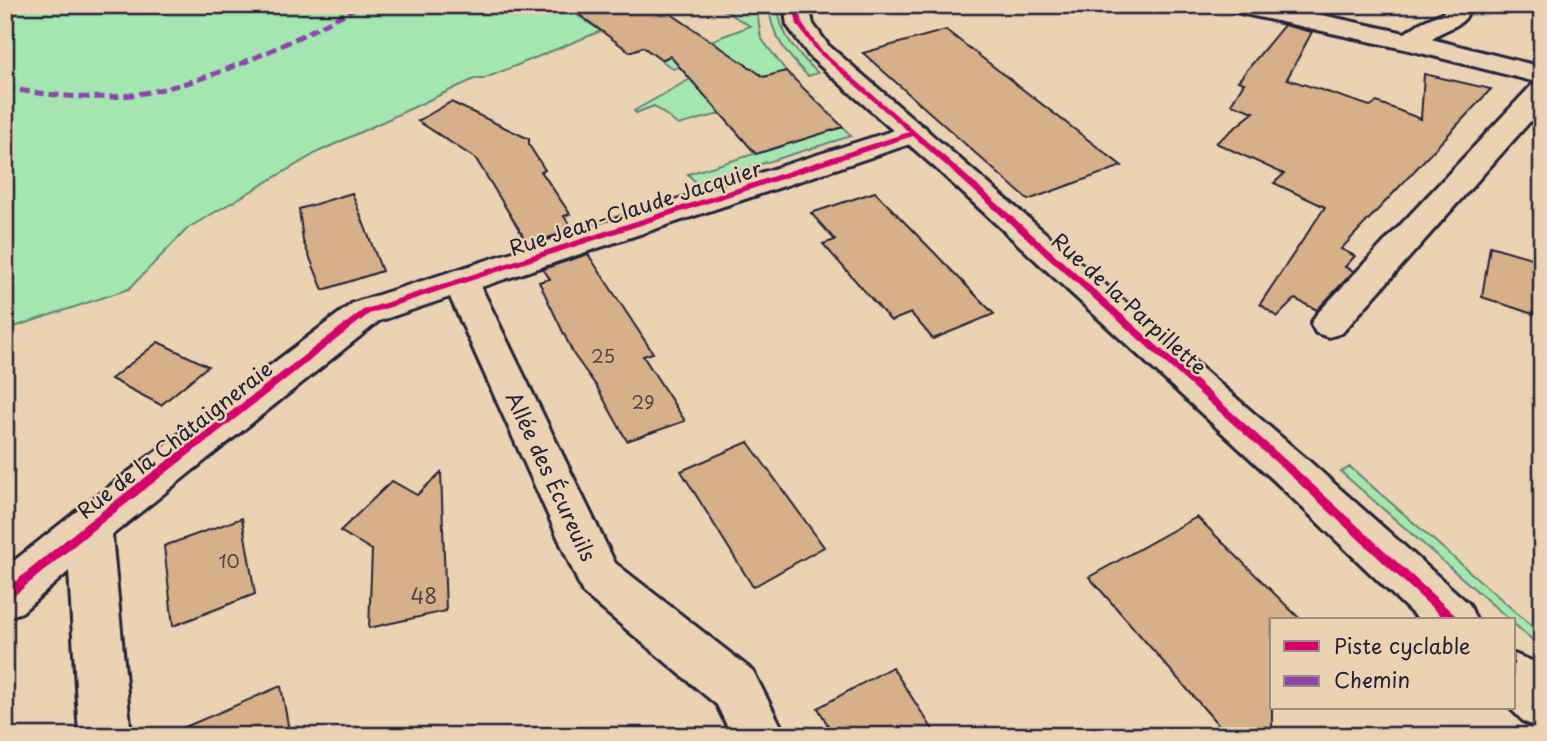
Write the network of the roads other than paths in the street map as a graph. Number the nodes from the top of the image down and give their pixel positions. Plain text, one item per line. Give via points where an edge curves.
1 (796, 5) edge
2 (1240, 5) edge
3 (1457, 5) edge
4 (1410, 42) junction
5 (1542, 75) edge
6 (1542, 91) edge
7 (914, 133) junction
8 (461, 282) junction
9 (366, 312) joint
10 (1329, 324) dead end
11 (89, 527) junction
12 (5, 597) edge
13 (1450, 618) edge
14 (1516, 680) edge
15 (1542, 704) edge
16 (105, 736) edge
17 (760, 736) edge

1 - 7 street, Rue de la Parpillette via 800,25 819,51
2 - 4 street
3 - 4 street via 1456,16
4 - 5 street
6 - 10 street
7 - 8 street, Rue Jean-Claude Jacquier
7 - 13 street, Rue de la Parpillette via 1296,474
8 - 9 street, Rue Jean-Claude Jacquier
8 - 17 street, Allée des Écureuils via 599,578 735,688
9 - 11 street, Rue de la Châtaigneraie
11 - 12 street, Rue de la Châtaigneraie
11 - 16 street
14 - 15 street

